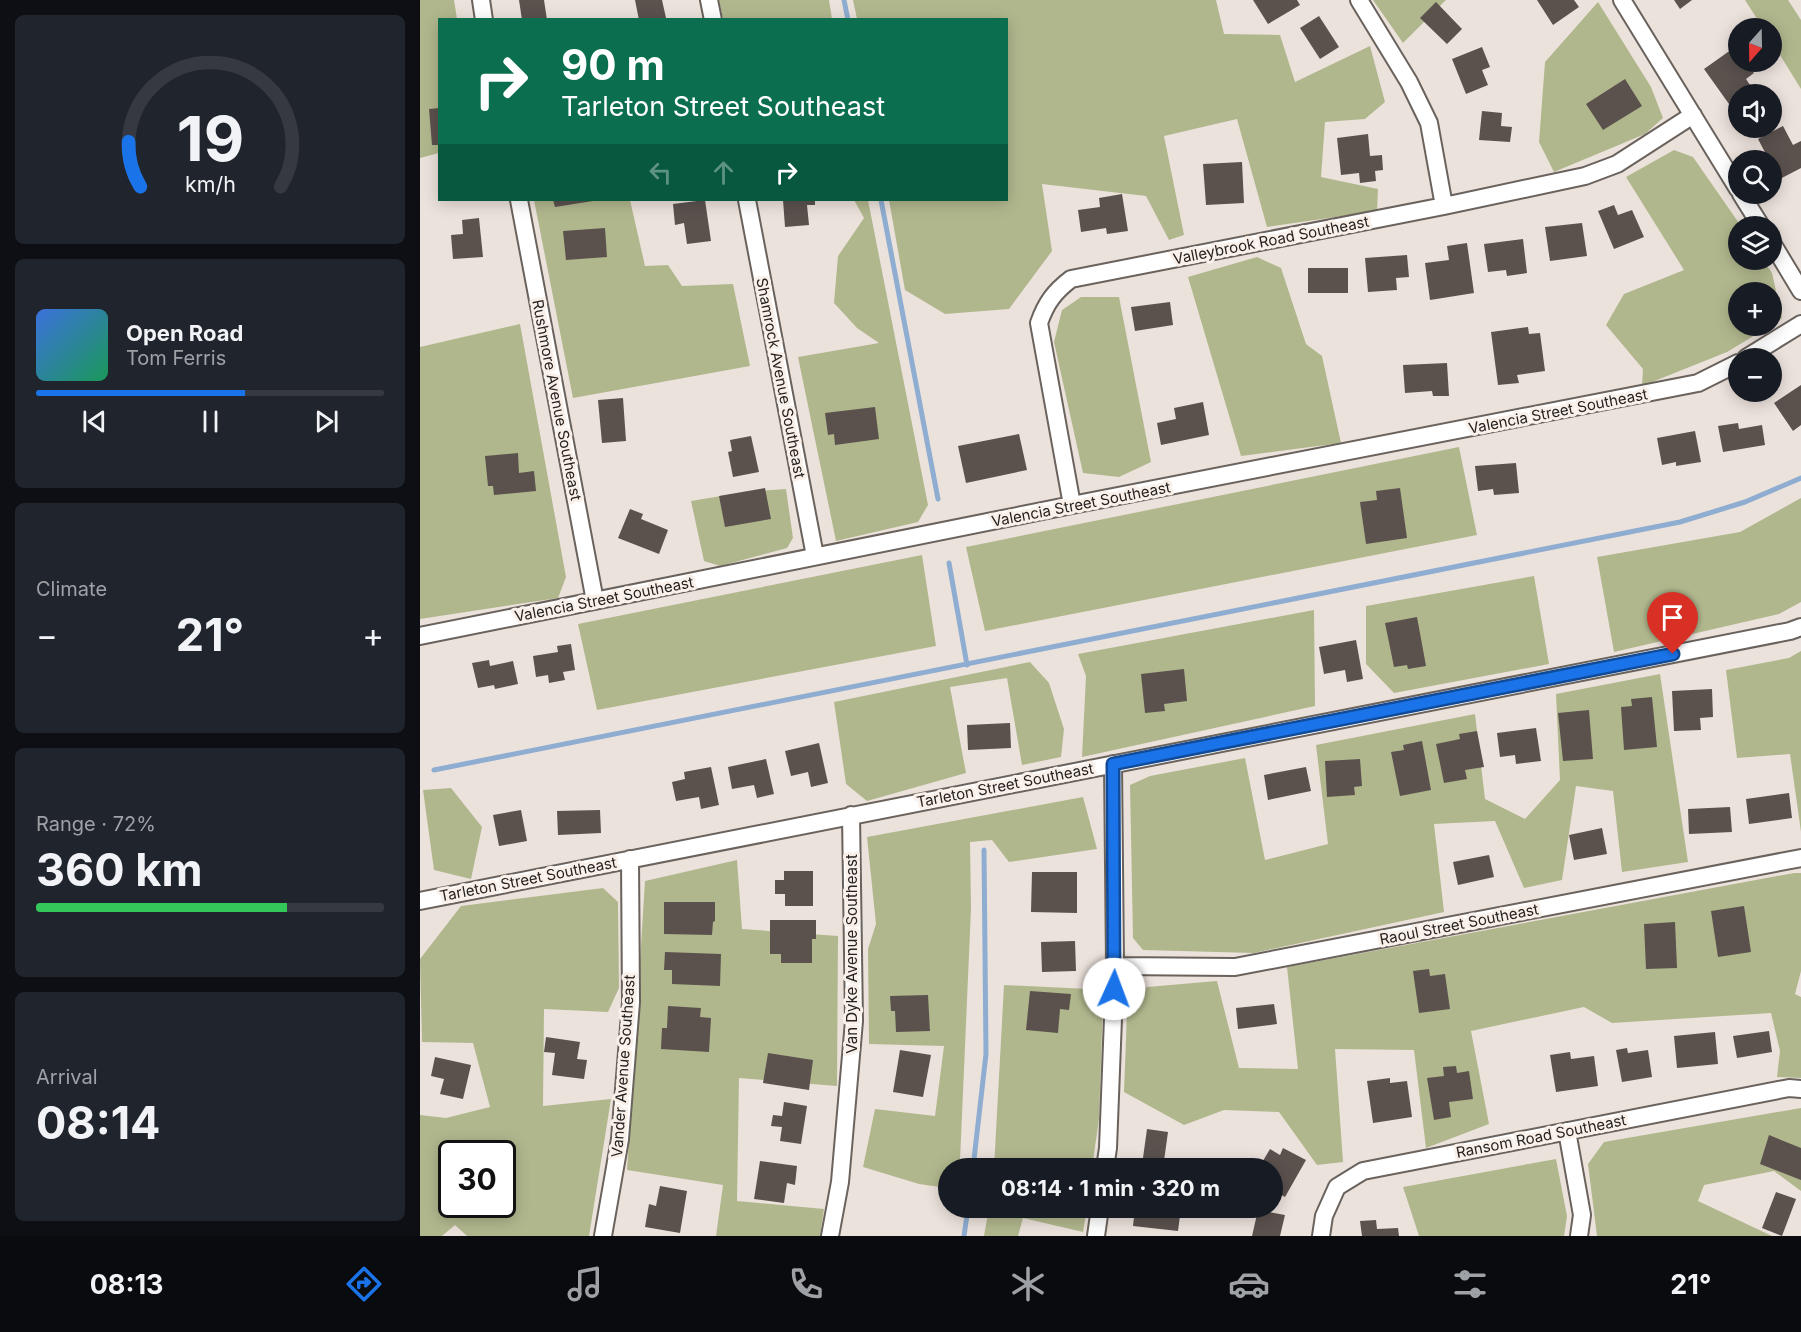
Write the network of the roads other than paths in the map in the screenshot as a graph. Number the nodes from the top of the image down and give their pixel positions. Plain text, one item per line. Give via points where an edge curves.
1 (481, 0) edge
2 (709, 0) edge
3 (1359, 0) edge
4 (1622, 0) edge
5 (484, 18) edge
6 (713, 18) edge
7 (1693, 115) junction
8 (1728, 173) edge
9 (519, 201) edge
10 (747, 201) edge
11 (1444, 206) junction
12 (1782, 260) edge
13 (1801, 291) edge
14 (1801, 324) edge
15 (1762, 348) edge
16 (1728, 368) edge
17 (1072, 505) junction
18 (815, 556) junction
19 (595, 601) junction
20 (1801, 627) edge
21 (420, 636) edge
22 (1113, 764) junction
23 (851, 815) junction
24 (1801, 858) edge
25 (630, 859) junction
26 (420, 901) edge
27 (1115, 966) junction
28 (1801, 1089) edge
29 (1567, 1131) junction
30 (1106, 1158) edge
31 (1099, 1218) edge
32 (603, 1236) edge
33 (830, 1236) edge
34 (1096, 1236) edge
35 (1321, 1236) edge
36 (1579, 1236) edge

1 - 5 street
2 - 6 street
3 - 11 street via 1429,123
4 - 7 street
7 - 8 street
7 - 11 street, Valleybrook Road Southeast via 1617,164 1585,176
9 - 19 street, Rushmore Avenue Southeast
10 - 18 street, Shamrock Avenue Southeast
11 - 17 street, Valleybrook Road Southeast via 1071,279 1056,290 1039,323
12 - 13 street
14 - 15 street
16 - 17 street, Valencia Street Southeast via 1698,383
17 - 18 street, Valencia Street Southeast
18 - 19 street, Valencia Street Southeast
19 - 21 street, Valencia Street Southeast
20 - 22 street, Tarleton Street Southeast
22 - 23 street, Tarleton Street Southeast
22 - 27 street
23 - 25 street, Tarleton Street Southeast
23 - 33 street, Van Dyke Avenue Southeast via 854,1021 840,1182
24 - 27 street, Raoul Street Southeast via 1235,967
25 - 26 street, Tarleton Street Southeast
25 - 32 street, Vander Avenue Southeast via 631,1002 620,1139
27 - 30 street
28 - 29 street, Ransom Road Southeast via 1789,1088
29 - 35 street, Ransom Road Southeast via 1363,1171 1336,1187
29 - 36 street via 1582,1215
31 - 34 street

